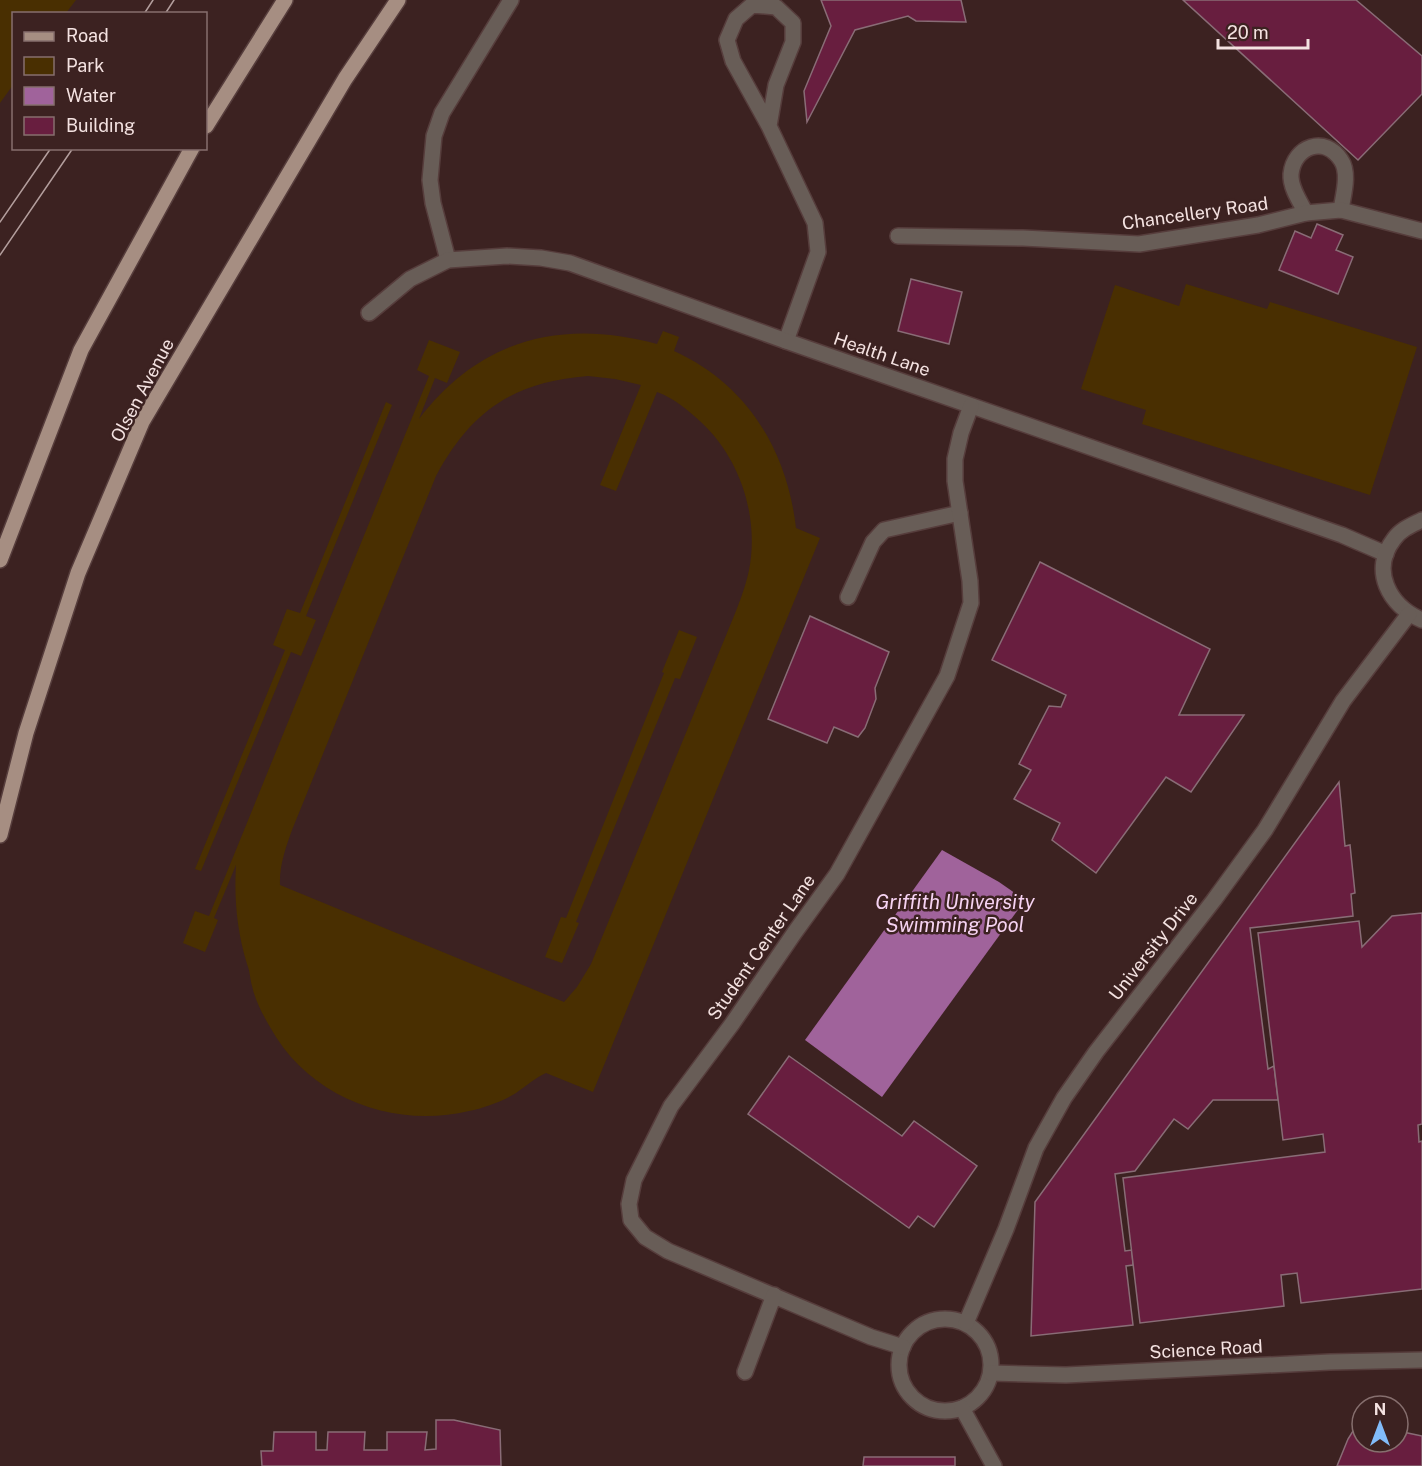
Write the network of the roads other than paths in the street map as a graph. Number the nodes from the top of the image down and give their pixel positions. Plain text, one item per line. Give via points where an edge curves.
1 (285, 0) edge
2 (398, 0) edge
3 (511, 0) edge
4 (207, 124) edge
5 (769, 126) junction
6 (191, 150) edge
7 (1341, 210) junction
8 (1306, 213) junction
9 (1422, 231) edge
10 (898, 236) dead end
11 (448, 260) junction
12 (369, 313) dead end
13 (786, 341) junction
14 (971, 406) junction
15 (960, 513) junction
16 (1422, 520) edge
17 (1386, 554) junction
18 (0, 560) edge
19 (848, 597) dead end
20 (1415, 617) edge
21 (0, 835) edge
22 (774, 1295) junction
23 (966, 1323) junction
24 (903, 1347) junction
25 (1422, 1360) edge
26 (745, 1372) dead end
27 (991, 1373) junction
28 (962, 1408) junction
29 (994, 1466) edge

1 - 4 main road
2 - 21 main road, Olsen Avenue via 345,79 142,422 78,573 26,733
3 - 11 street via 442,113 434,136 430,180
5 - 5 street via 733,61 727,40 736,19 752,5 776,7 793,23 793,42 776,85
5 - 13 street via 815,223 818,252
6 - 18 main road via 81,350
7 - 8 street, Chancellery Road
7 - 8 street via 1345,174 1341,160 1319,145 1306,148 1296,159 1291,175
7 - 9 street, Chancellery Road
8 - 10 street, Chancellery Road via 1258,225 1139,244
11 - 12 street, Health Lane via 410,279
11 - 13 street, Health Lane via 507,256 570,263
13 - 14 street, Health Lane
14 - 15 street, Student Center Lane via 955,459
14 - 17 street, Health Lane via 1342,535
15 - 19 street via 884,530 873,542
15 - 22 street, Student Center Lane via 971,603 947,676 837,874 671,1106 634,1180 629,1204 631,1220 645,1237 668,1251
16 - 17 street via 1394,538
17 - 20 street via 1387,588 1396,603
20 - 23 street, University Drive via 1343,701 1258,839 1064,1098 1036,1148
22 - 24 street, Student Center Lane
22 - 26 street
23 - 24 street via 939,1319 925,1323 914,1330
23 - 27 street via 985,1341
24 - 28 street via 899,1374 913,1398 933,1410
25 - 27 street, Science Road via 1066,1375
27 - 28 street via 985,1390
28 - 29 street

